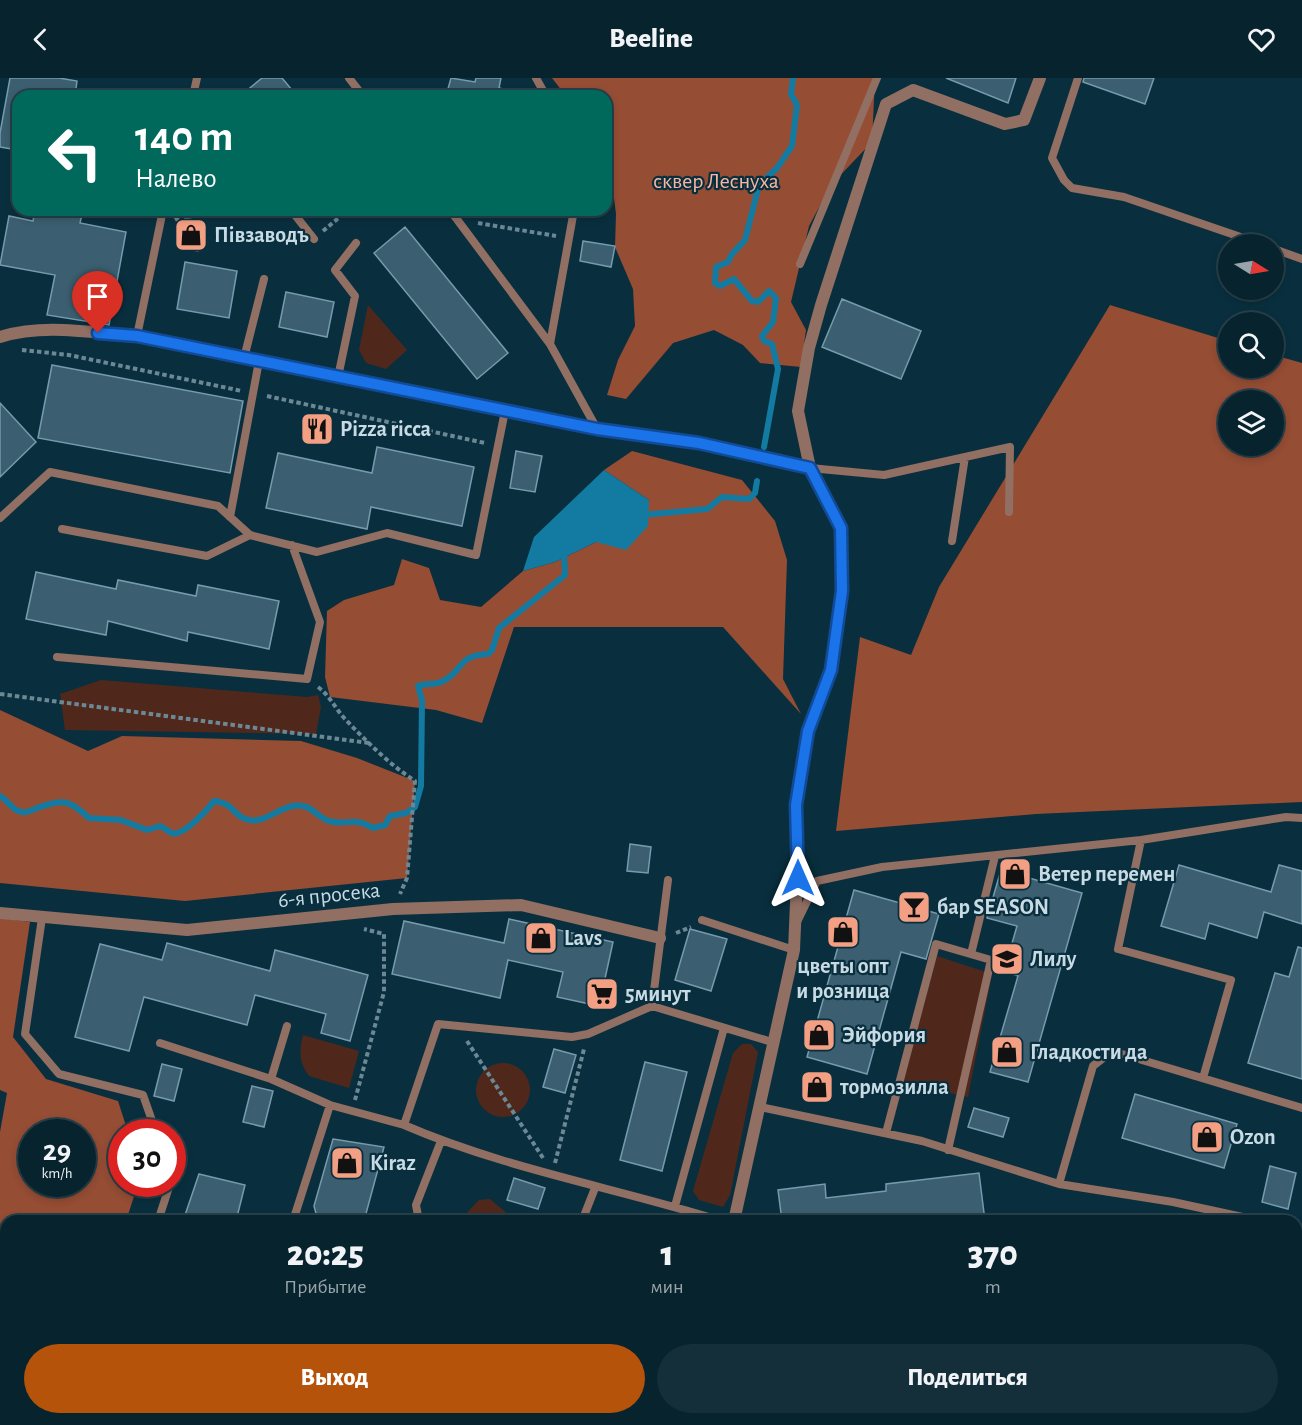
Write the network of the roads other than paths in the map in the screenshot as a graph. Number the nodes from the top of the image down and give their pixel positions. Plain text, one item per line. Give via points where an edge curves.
1 (349, 78) edge
2 (877, 78) edge
3 (1040, 78) edge
4 (1078, 78) edge
5 (358, 90) edge
6 (162, 216) edge
7 (296, 216) edge
8 (454, 216) edge
9 (573, 216) edge
10 (1232, 234) edge
11 (314, 238) road end
12 (356, 243) dead end
13 (1284, 253) edge
14 (1302, 259) edge
15 (800, 264) dead end
16 (264, 279) dead end
17 (137, 336) junction
18 (0, 337) edge
19 (550, 344) junction
20 (244, 358) junction
21 (259, 361) junction
22 (338, 377) junction
23 (505, 411) junction
24 (597, 429) junction
25 (965, 457) junction
26 (810, 468) junction
27 (1009, 512) dead end
28 (0, 518) edge
29 (230, 518) junction
30 (62, 529) dead end
31 (250, 535) junction
32 (952, 541) dead end
33 (292, 545) junction
34 (57, 657) dead end
35 (1302, 818) edge
36 (1141, 840) junction
37 (995, 856) junction
38 (668, 880) dead end
39 (0, 913) edge
40 (42, 918) junction
41 (702, 920) road end
42 (797, 922) junction
43 (660, 938) junction
44 (794, 950) junction
45 (971, 954) junction
46 (652, 1006) junction
47 (287, 1026) dead end
48 (724, 1028) junction
49 (772, 1042) junction
50 (160, 1043) dead end
51 (1203, 1078) junction
52 (271, 1079) junction
53 (330, 1105) junction
54 (760, 1107) junction
55 (1302, 1108) edge
56 (151, 1119) edge
57 (404, 1125) junction
58 (886, 1133) junction
59 (441, 1141) junction
60 (948, 1150) junction
61 (1059, 1184) junction
62 (595, 1188) junction
63 (166, 1197) edge
64 (675, 1206) junction
65 (160, 1215) edge
66 (295, 1215) edge
67 (418, 1215) edge
68 (584, 1215) edge
69 (698, 1215) edge
70 (735, 1215) edge
71 (1233, 1215) edge
72 (0, 1260) edge
73 (0, 1290) edge

1 - 5 lane
2 - 15 lane
3 - 26 street via 1024,120 1005,124 913,90 886,104 809,348 798,411
4 - 10 lane via 1052,158 1071,188 1125,197
6 - 17 lane
7 - 11 lane
8 - 19 lane
9 - 19 lane
12 - 22 lane via 335,270 355,296
13 - 14 lane
16 - 20 lane
17 - 18 street via 31,330
17 - 20 street
19 - 24 lane
20 - 21 street
21 - 22 street
21 - 29 lane
22 - 23 street
23 - 24 street
23 - 33 lane via 476,555 387,533 317,552
24 - 26 street via 699,443
25 - 26 lane via 884,475
25 - 27 lane via 1010,447
25 - 32 lane
26 - 42 street via 841,528 842,591 831,670 808,731 796,805
28 - 29 lane via 50,472 218,506
29 - 31 lane
30 - 31 lane via 207,556
31 - 33 lane
33 - 34 lane via 320,622 307,679
35 - 36 lane via 1286,817
36 - 37 lane
36 - 51 lane via 1118,949 1231,980
37 - 42 lane via 882,867 817,881
37 - 45 lane
38 - 43 lane
39 - 40 street, 6-я просека
40 - 43 street, 6-я просека via 187,930 393,909 521,905
40 - 56 lane via 25,1034 58,1074 143,1095
41 - 44 lane
42 - 44 street
43 - 46 lane
44 - 49 street
45 - 58 lane via 936,944
45 - 60 lane via 991,960
46 - 48 lane
46 - 57 lane via 588,1035 572,1037 438,1024
47 - 52 lane
48 - 49 lane
48 - 64 lane
49 - 54 street
50 - 52 lane
51 - 55 lane
51 - 61 lane via 1112,1051 1093,1066
52 - 53 lane
53 - 57 lane
53 - 66 lane
54 - 58 lane
54 - 70 street
57 - 59 lane
58 - 60 lane
59 - 62 lane
59 - 67 lane via 416,1205
60 - 61 lane
61 - 71 lane
62 - 64 lane
62 - 68 lane
63 - 65 lane
64 - 69 lane
72 - 73 lane

